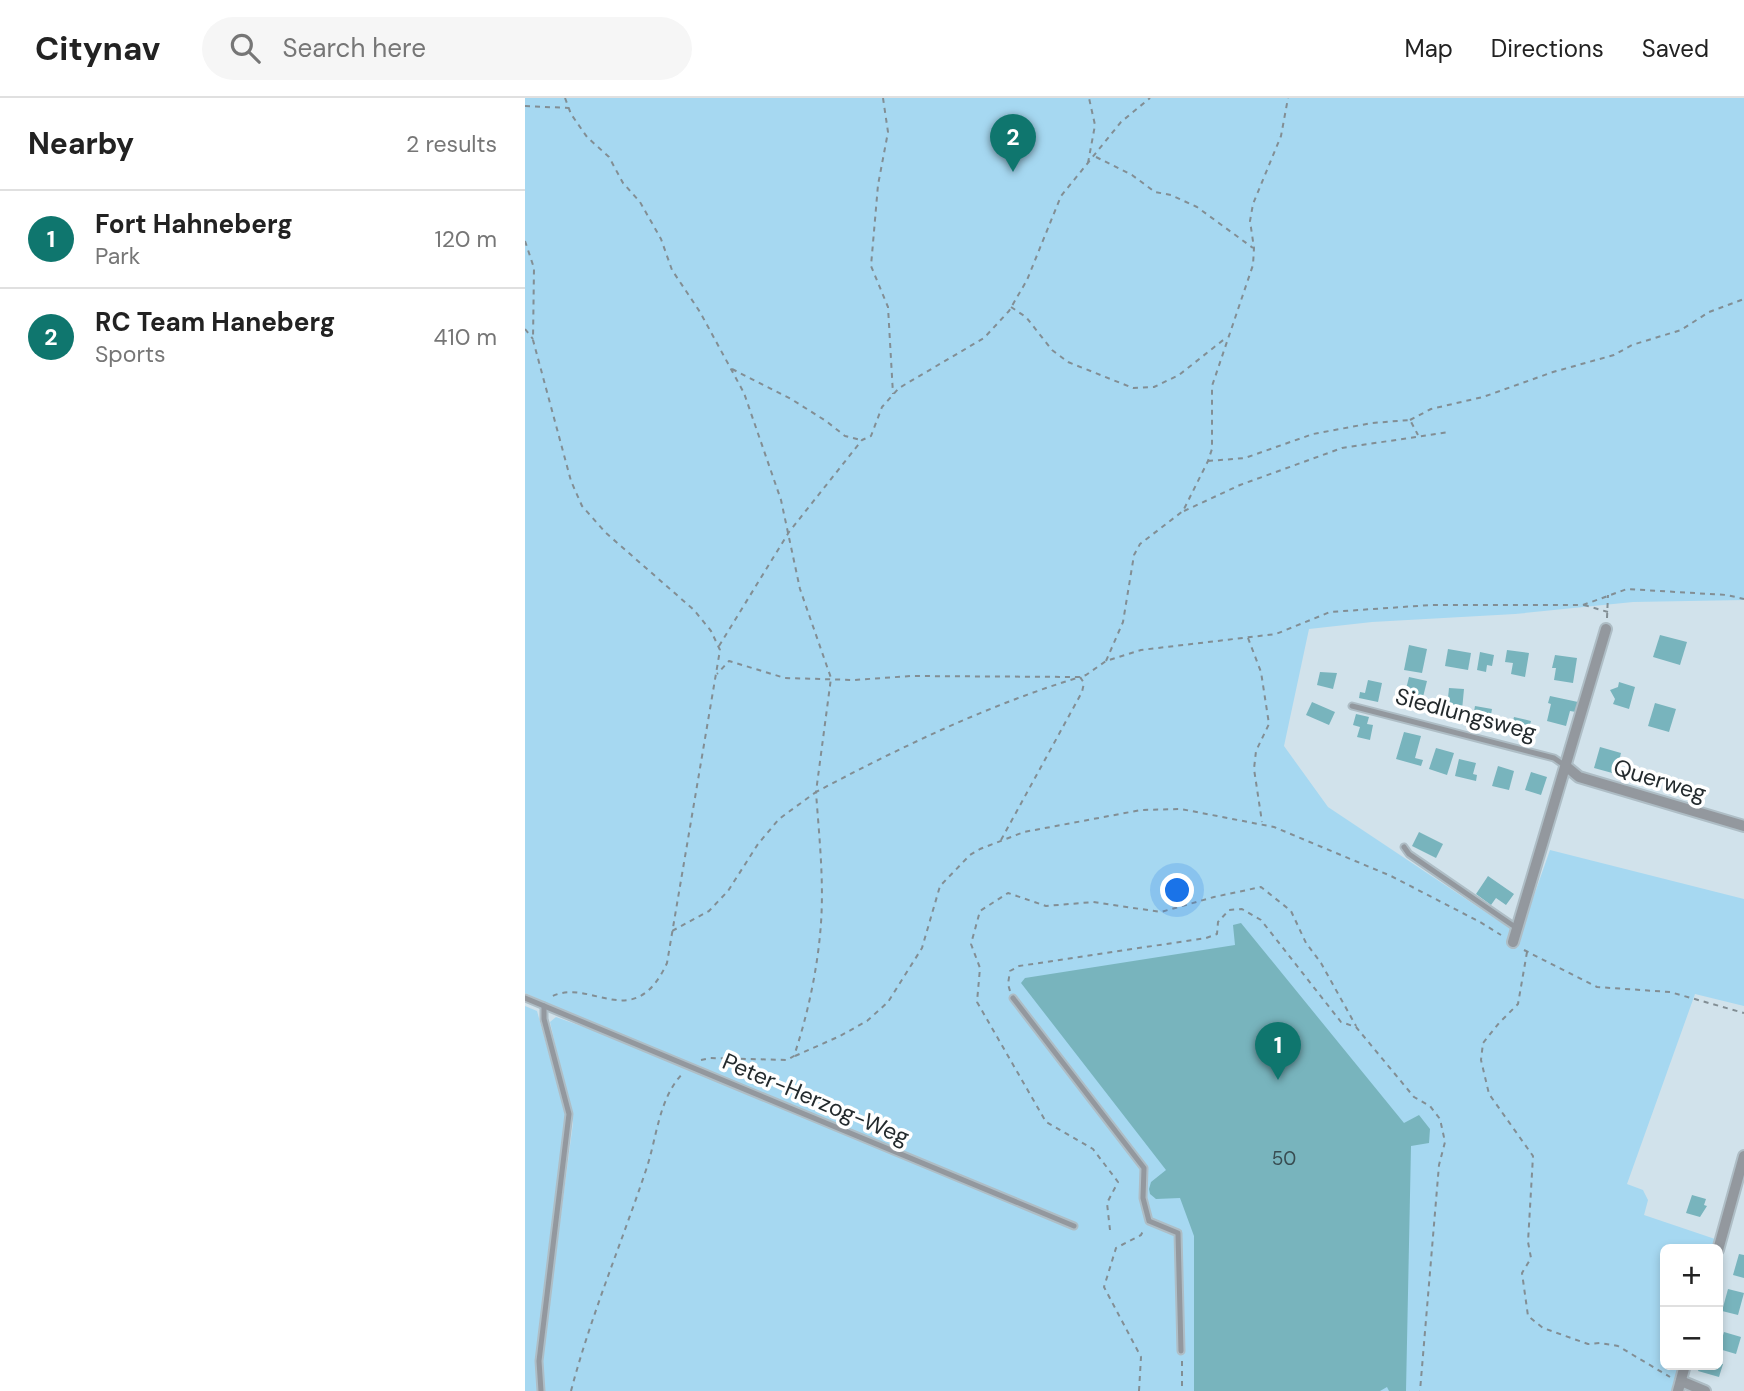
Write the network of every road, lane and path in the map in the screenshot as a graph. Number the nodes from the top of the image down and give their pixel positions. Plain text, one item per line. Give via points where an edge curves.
1 (565, 98) edge
2 (883, 98) edge
3 (1089, 98) edge
4 (1150, 98) edge
5 (1288, 98) edge
6 (525, 106) edge
7 (569, 108) junction
8 (1095, 157) junction
9 (1088, 164) junction
10 (525, 241) edge
11 (1254, 248) junction
12 (1744, 299) edge
13 (1011, 307) junction
14 (525, 329) edge
15 (1228, 337) junction
16 (533, 340) junction
17 (731, 369) junction
18 (893, 395) junction
19 (1410, 420) junction
20 (1449, 432) dead end
21 (1418, 435) junction
22 (862, 440) junction
23 (1208, 461) junction
24 (1183, 511) junction
25 (789, 532) junction
26 (1608, 594) junction
27 (1744, 599) edge
28 (1583, 605) junction
29 (1606, 629) dead end
30 (1248, 638) junction
31 (718, 647) junction
32 (1106, 661) junction
33 (717, 674) junction
34 (1080, 677) junction
35 (831, 678) junction
36 (1352, 706) dead end
37 (1567, 767) junction
38 (816, 792) junction
39 (1262, 824) junction
40 (1744, 826) edge
41 (1000, 841) junction
42 (1404, 847) dead end
43 (1518, 929) junction
44 (672, 931) junction
45 (1514, 942) junction
46 (1527, 952) junction
47 (525, 998) edge
48 (1013, 998) joint
49 (544, 1006) junction
50 (1744, 1013) edge
51 (1356, 1027) junction
52 (794, 1056) junction
53 (690, 1066) junction
54 (1744, 1156) edge
55 (1149, 1222) junction
56 (1075, 1226) dead end
57 (1111, 1230) dead end
58 (1720, 1244) edge
59 (1181, 1351) joint
60 (1679, 1386) edge
61 (541, 1391) edge
62 (571, 1391) edge
63 (1139, 1391) edge
64 (1182, 1391) edge
65 (1420, 1391) edge
66 (1705, 1391) edge

1 - 7 path
2 - 18 path via 888,132 871,266 888,307
3 - 9 path via 1095,125
4 - 8 path via 1129,113
5 - 11 path via 1281,136 1253,204
6 - 7 path
7 - 17 path via 640,202 672,270
8 - 9 path
8 - 11 path via 1155,192 1197,207
9 - 13 path via 1061,196
10 - 16 path via 534,268
11 - 15 path via 1253,265
12 - 19 path via 1709,312 1681,330 1614,355 1431,409
13 - 15 path via 1068,362 1133,388 1154,387 1179,375
13 - 18 path via 984,338
14 - 16 path
15 - 23 path via 1212,386
16 - 31 path via 582,506 694,610
17 - 22 path via 791,399 845,436
17 - 25 path via 752,415
18 - 22 path via 882,407 871,436
19 - 21 path
19 - 23 path via 1313,434 1245,458
20 - 21 path
21 - 24 path via 1342,448
22 - 25 path
23 - 24 path
24 - 32 path via 1140,544 1134,555 1123,622
25 - 31 path
25 - 35 path via 800,589
26 - 27 path via 1627,589
26 - 28 path
26 - 28 path via 1608,612
28 - 30 path via 1431,605 1330,612 1276,634
29 - 37 street
30 - 32 path via 1141,650
30 - 39 path via 1261,672 1269,724 1256,751 1254,769
31 - 33 path
32 - 34 path
33 - 35 path via 729,661 785,678
33 - 44 path
34 - 35 path
34 - 38 path via 1025,694 878,759
34 - 41 path via 1082,692
35 - 38 path
36 - 37 lane, Siedlungsweg via 1554,758
37 - 40 street, Querweg via 1579,777
37 - 43 street
38 - 44 path via 779,819 709,911
38 - 52 path via 821,923 811,990
39 - 41 path via 1181,809 1141,810 1047,827
39 - 45 path via 1391,876
41 - 52 path via 970,856 940,886 922,948 888,1002 867,1021
42 - 43 lane
43 - 45 street
44 - 49 path via 667,963 646,993 623,1000 559,992
45 - 46 path
46 - 50 path via 1597,987 1670,992
46 - 60 path via 1518,1004 1483,1043 1481,1060 1489,1094 1533,1156 1531,1258 1523,1273 1528,1316 1543,1328 1588,1344 1618,1346
47 - 49 lane, Peter-Herzog-Weg
48 - 51 path via 1007,984 1010,971 1019,966 1206,938 1217,934 1218,922 1229,910 1243,909 1261,920 1341,1021
48 - 55 lane via 1144,1168 1143,1198
49 - 53 lane, Peter-Herzog-Weg
49 - 61 lane via 569,1114 539,1361
51 - 57 path via 1291,911 1261,887 1161,912 1093,902 1046,906 1008,893 980,911 971,944 980,968 977,1002 1046,1122 1093,1149 1118,1182 1107,1203
51 - 65 path via 1414,1097 1430,1106 1440,1119 1445,1142 1439,1165
52 - 53 path via 710,1058
53 - 56 lane, Peter-Herzog-Weg
53 - 62 path via 673,1083 662,1110
54 - 58 street
55 - 59 lane via 1178,1233
55 - 63 path via 1141,1235 1116,1248 1104,1287 1141,1357
59 - 64 path
60 - 66 street

